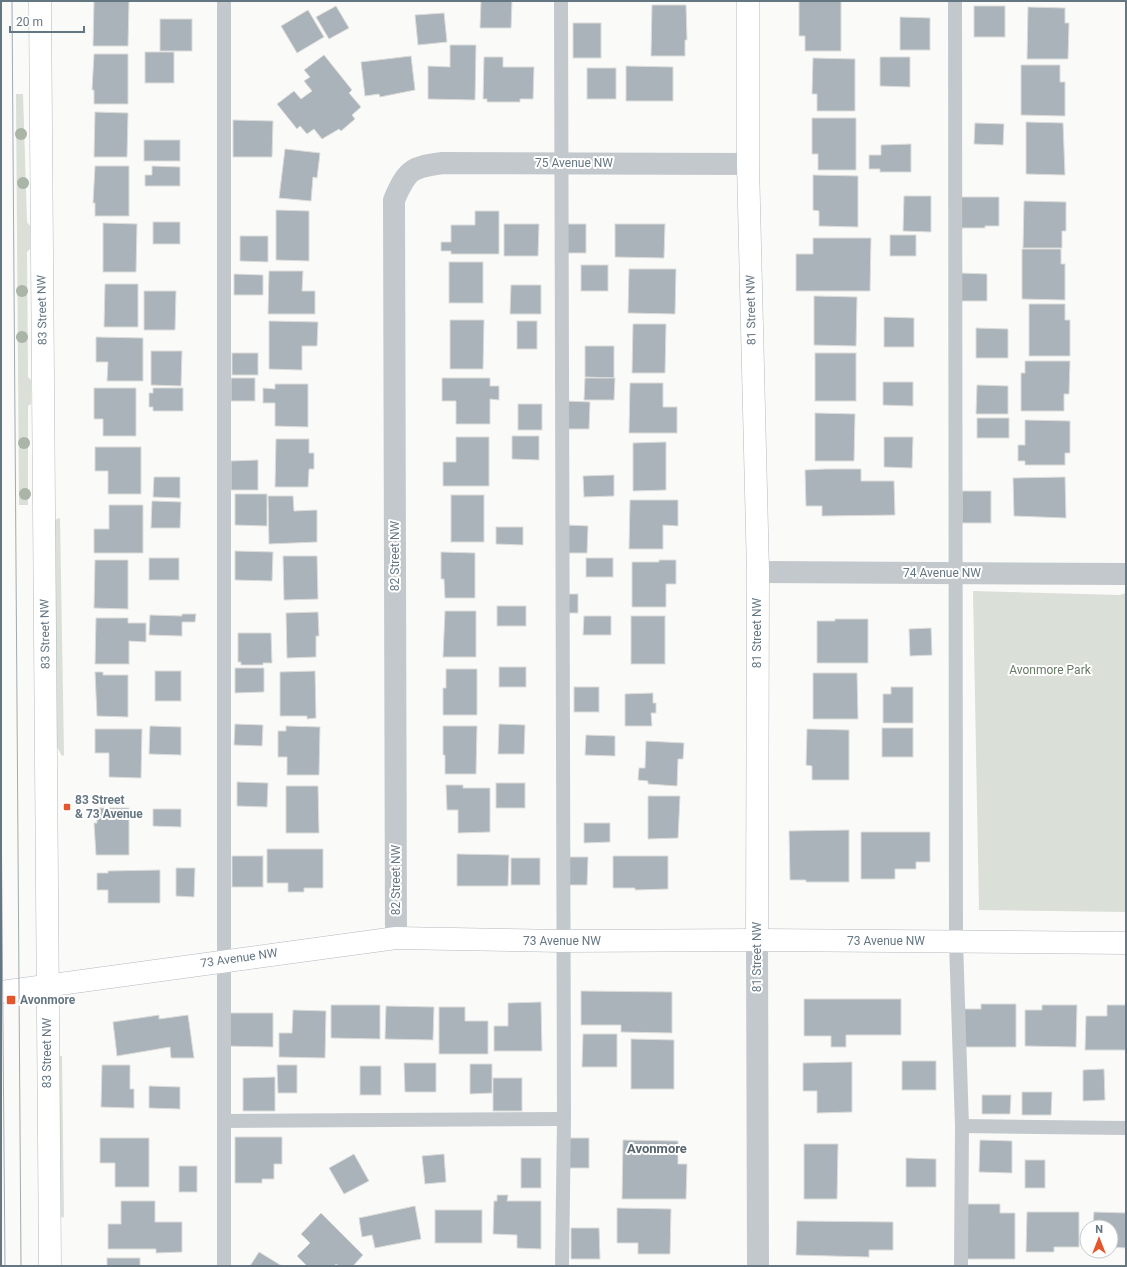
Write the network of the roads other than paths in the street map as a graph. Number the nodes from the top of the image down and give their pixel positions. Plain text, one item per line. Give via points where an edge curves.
1 (40, 1) edge
2 (224, 1) edge
3 (561, 1) edge
4 (748, 1) edge
5 (955, 1) edge
6 (561, 163) junction
7 (748, 164) junction
8 (404, 177) joint
9 (758, 572) junction
10 (956, 573) junction
11 (1126, 574) edge
12 (396, 938) junction
13 (757, 940) junction
14 (562, 941) junction
15 (956, 942) junction
16 (1126, 943) edge
17 (224, 960) junction
18 (48, 986) junction
19 (1, 992) edge
20 (564, 1119) junction
21 (224, 1120) junction
22 (962, 1126) junction
23 (1126, 1128) edge
24 (50, 1266) edge
25 (224, 1266) edge
26 (562, 1266) edge
27 (758, 1266) edge
28 (962, 1266) edge

1 - 18 street, 83 Street NW
2 - 17 lane
3 - 6 lane
4 - 7 street, 81 Street NW
5 - 10 lane
6 - 7 street, 75 Avenue NW
6 - 8 street, 75 Avenue NW via 443,163 420,166
6 - 14 lane
7 - 9 street, 81 Street NW
8 - 12 street, 82 Street NW via 394,200
9 - 10 street, 74 Avenue NW
9 - 13 street, 81 Street NW
10 - 11 street, 74 Avenue NW
10 - 15 lane
12 - 14 street, 73 Avenue NW
12 - 17 street, 73 Avenue NW
13 - 14 street, 73 Avenue NW
13 - 15 street, 73 Avenue NW
13 - 27 street, 81 Street NW
14 - 20 lane
15 - 16 street, 73 Avenue NW
15 - 22 lane
17 - 18 street, 73 Avenue NW
17 - 21 lane
18 - 19 street, 73 Avenue NW
18 - 24 street, 83 Street NW
20 - 21 lane
20 - 26 lane
21 - 25 lane
22 - 23 lane
22 - 28 lane

